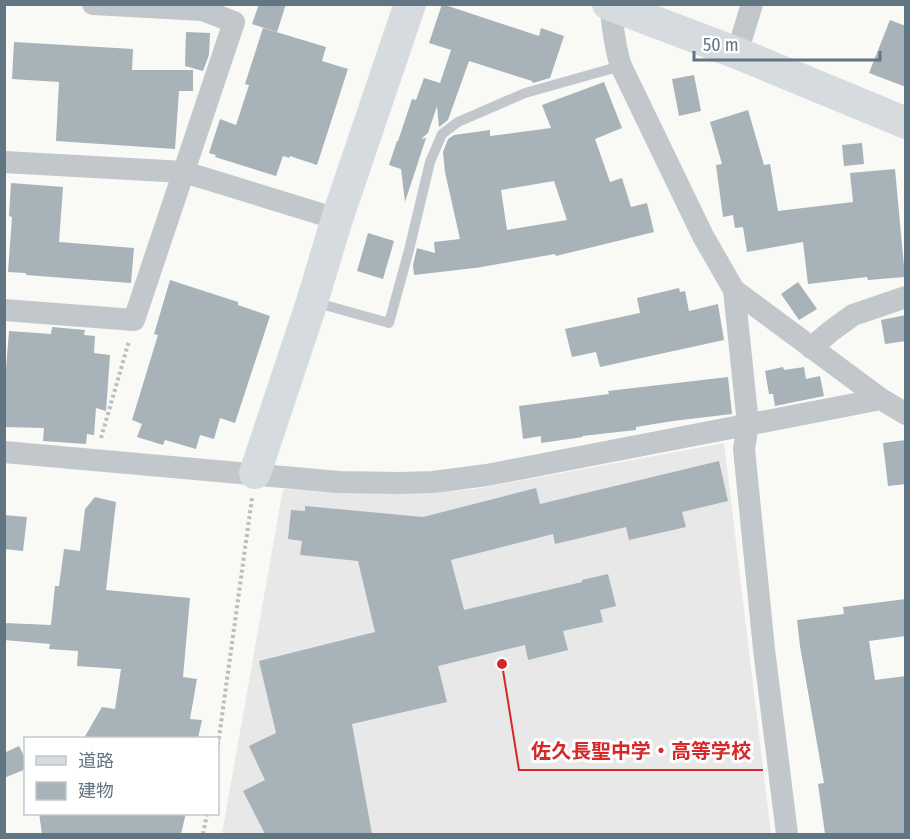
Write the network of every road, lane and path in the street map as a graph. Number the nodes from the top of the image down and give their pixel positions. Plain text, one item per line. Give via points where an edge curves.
1 (93, 4) edge
2 (410, 4) edge
3 (752, 4) edge
4 (609, 5) edge
5 (736, 53) junction
6 (621, 66) junction
7 (906, 123) edge
8 (4, 162) edge
9 (184, 172) junction
10 (338, 219) junction
11 (734, 290) junction
12 (906, 297) edge
13 (312, 302) junction
14 (4, 310) edge
15 (134, 320) junction
16 (811, 348) junction
17 (881, 399) junction
18 (906, 414) edge
19 (748, 424) junction
20 (4, 452) edge
21 (95, 460) junction
22 (255, 473) junction
23 (219, 738) edge
24 (207, 815) edge
25 (202, 834) edge
26 (787, 834) edge

1 - 9 street via 202,10 234,22
2 - 10 street
3 - 5 street
4 - 5 street
4 - 6 street
5 - 7 street
6 - 11 street via 703,236
6 - 13 lane via 525,93 458,122 442,134 430,162 389,323
8 - 9 street
9 - 10 street
9 - 15 street
10 - 13 street
11 - 16 street
11 - 19 street
12 - 16 street via 854,315
13 - 22 street
14 - 15 street
15 - 21 path
16 - 17 street
17 - 18 street
17 - 19 street
19 - 22 street via 434,482 372,483
19 - 26 street via 744,449
20 - 21 street
21 - 22 street
22 - 23 path
24 - 25 path

